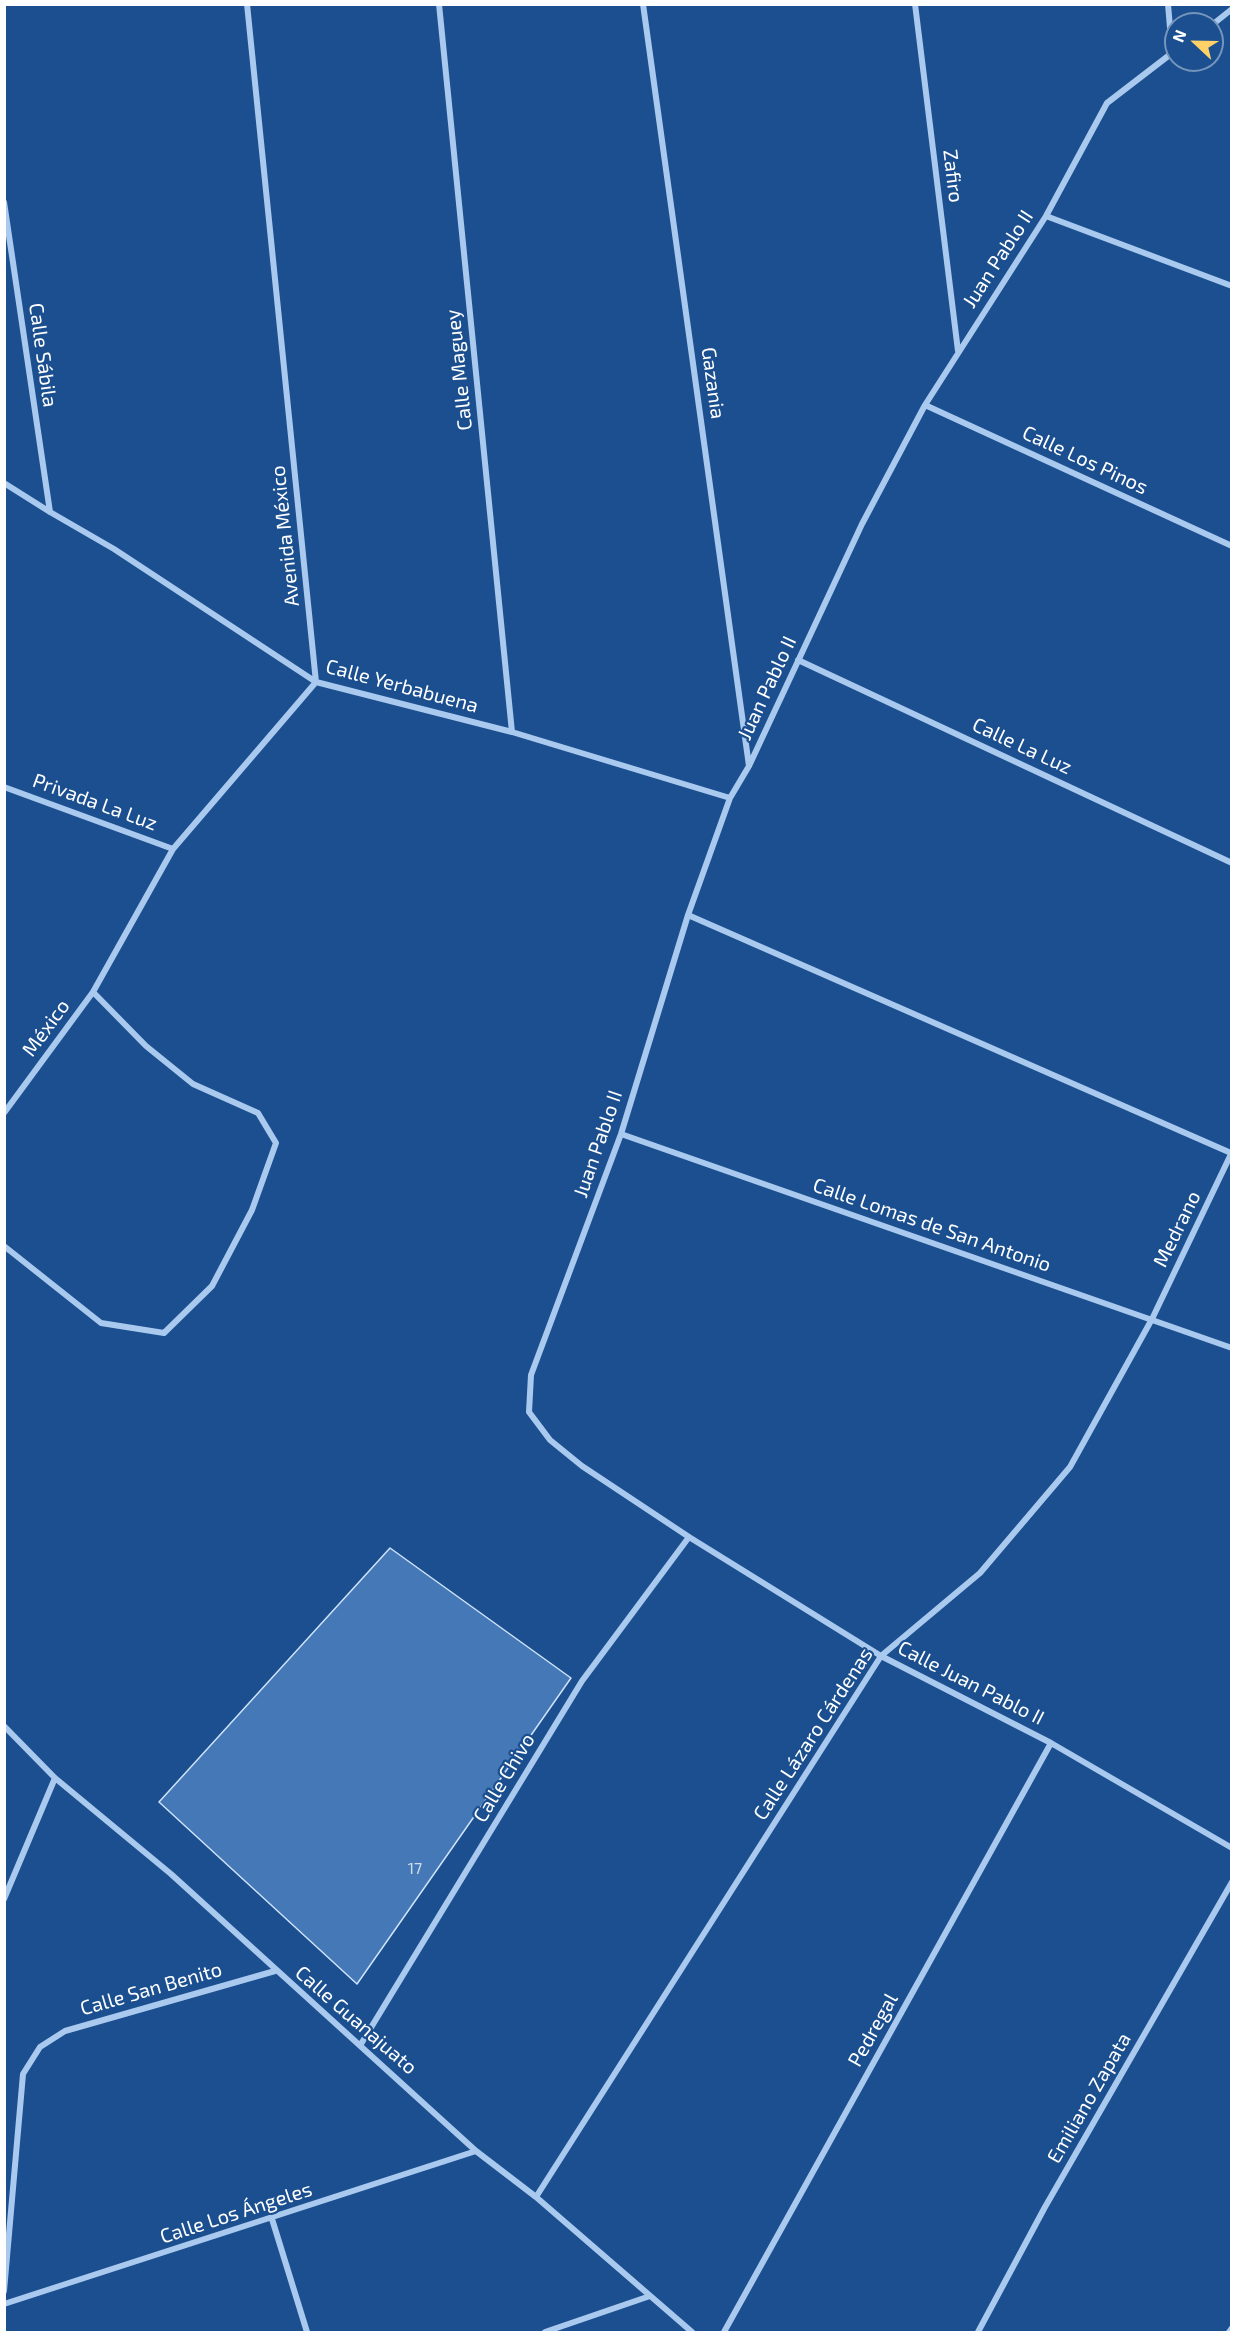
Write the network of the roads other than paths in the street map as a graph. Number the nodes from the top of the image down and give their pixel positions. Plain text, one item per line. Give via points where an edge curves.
1 (247, 4) edge
2 (439, 4) edge
3 (643, 4) edge
4 (915, 4) edge
5 (1164, 59) edge
6 (4, 202) edge
7 (1046, 216) junction
8 (1232, 286) edge
9 (958, 352) junction
10 (925, 405) junction
11 (4, 483) edge
12 (50, 512) junction
13 (1232, 546) edge
14 (798, 660) junction
15 (316, 682) junction
16 (512, 732) junction
17 (749, 766) junction
18 (4, 787) edge
19 (730, 798) junction
20 (173, 849) junction
21 (1232, 863) edge
22 (688, 915) junction
23 (93, 992) junction
24 (4, 1113) edge
25 (621, 1134) junction
26 (1231, 1153) edge
27 (4, 1246) edge
28 (1152, 1319) junction
29 (1232, 1348) edge
30 (530, 1412) joint
31 (689, 1537) junction
32 (881, 1656) junction
33 (4, 1726) edge
34 (1051, 1743) junction
35 (55, 1778) junction
36 (1232, 1848) edge
37 (1232, 1882) edge
38 (4, 1899) edge
39 (275, 1971) junction
40 (361, 2044) junction
41 (476, 2151) junction
42 (536, 2197) junction
43 (272, 2219) junction
44 (4, 2291) edge
45 (650, 2296) junction
46 (4, 2304) edge
47 (1232, 2328) edge
48 (307, 2332) edge
49 (545, 2332) edge
50 (692, 2332) edge
51 (724, 2332) edge
52 (978, 2332) edge
53 (1229, 2332) edge

1 - 15 street, Avenida México
2 - 16 street, Calle Maguey
3 - 17 street, Gazania
4 - 9 street, Zafiro
5 - 7 street, Juan Pablo II via 1107,103
6 - 12 street, Calle Sábila
7 - 8 street
7 - 9 street, Juan Pablo II
9 - 10 street, Juan Pablo II
10 - 13 street, Calle Los Pinos
10 - 14 street, Juan Pablo II via 862,524
11 - 12 street, Calle Yerbabuena
12 - 15 street, Calle Yerbabuena via 114,549
14 - 17 street, Juan Pablo II
14 - 21 street, Calle La Luz
15 - 16 street, Calle Yerbabuena
15 - 20 street
16 - 19 street, Calle Yerbabuena
17 - 19 street, Juan Pablo II
18 - 20 street, Privada La Luz
19 - 22 street, Juan Pablo II
20 - 23 street
22 - 25 street, Juan Pablo II
22 - 26 street
23 - 24 street, México
23 - 27 street via 146,1046 193,1084 258,1113 276,1143 252,1210 212,1286 164,1333 101,1323
25 - 28 street, Calle Lomas de San Antonio
25 - 30 street, Juan Pablo II via 531,1375
26 - 28 street, Medrano
28 - 29 street, Calle Lomas de San Antonio
28 - 32 street, Calle Lázaro Cárdenas via 1070,1467 980,1573
30 - 31 street, Calle Juan Pablo II via 550,1440 582,1466
31 - 32 street, Calle Juan Pablo II
31 - 40 street, Calle Chivo via 582,1681
32 - 34 street, Calle Juan Pablo II
32 - 42 street, Calle Lázaro Cárdenas
33 - 35 street, Calle Guanajuato
34 - 36 street, Calle Juan Pablo II
34 - 51 street, Pedregal
35 - 38 street
35 - 39 street, Calle Guanajuato via 171,1874
37 - 52 street, Emiliano Zapata via 1045,2207
39 - 40 street, Calle Guanajuato
39 - 44 street, Calle San Benito via 65,2031 40,2047 23,2074
40 - 41 street, Calle Guanajuato
41 - 42 street, Calle Guanajuato
41 - 43 street, Calle Los Ángeles
42 - 45 street, Calle Guanajuato
43 - 46 street, Calle Los Ángeles
43 - 48 street
45 - 49 street
45 - 50 street, Calle Guanajuato
47 - 53 street

